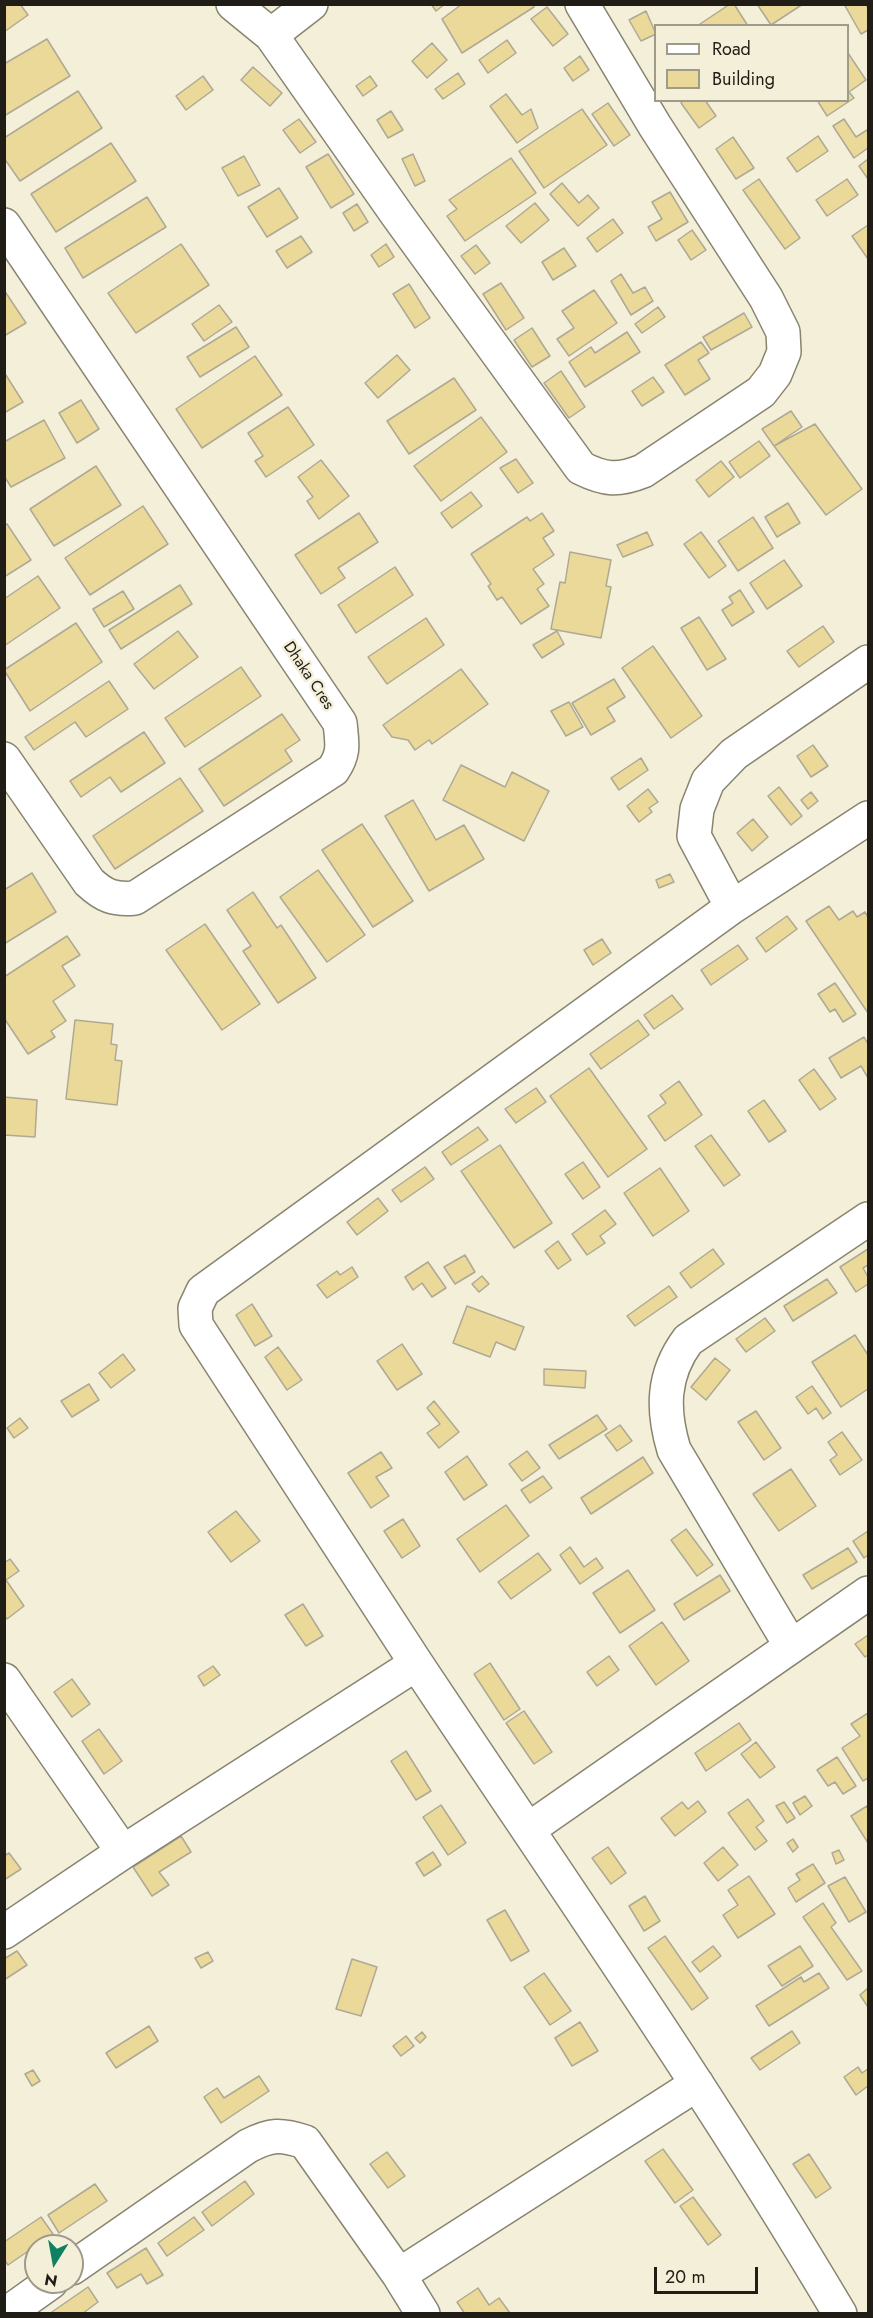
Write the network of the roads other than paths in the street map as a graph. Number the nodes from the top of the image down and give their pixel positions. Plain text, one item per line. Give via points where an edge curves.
1 (233, 4) edge
2 (311, 4) edge
3 (582, 4) edge
4 (271, 35) junction
5 (4, 225) edge
6 (868, 662) edge
7 (4, 759) edge
8 (865, 826) edge
9 (732, 907) junction
10 (868, 1218) edge
11 (868, 1593) edge
12 (791, 1646) junction
13 (416, 1664) junction
14 (4, 1680) edge
15 (529, 1829) junction
16 (123, 1852) junction
17 (4, 1932) edge
18 (697, 2084) junction
19 (84, 2260) edge
20 (399, 2275) junction
21 (34, 2294) edge
22 (6, 2313) edge
23 (423, 2313) edge
24 (840, 2313) edge

1 - 4 street
2 - 4 street
3 - 4 street via 766,298 783,332 783,352 775,374 761,392 643,471 626,478 600,478 581,468
5 - 7 street, Dhaka Cres via 340,723 343,744 342,758 333,770 135,898 122,899 102,894 89,882
6 - 9 street via 734,754 708,781 694,836
8 - 9 street
9 - 13 street via 203,1291 195,1308 195,1325
10 - 12 street via 688,1340 669,1377 667,1429 674,1450
11 - 12 street
12 - 15 street
13 - 15 street
13 - 16 street
14 - 16 street
15 - 18 street
16 - 17 street
18 - 20 street
18 - 24 street
19 - 20 street via 248,2146 265,2138 285,2136 305,2142
20 - 23 street
21 - 22 street

